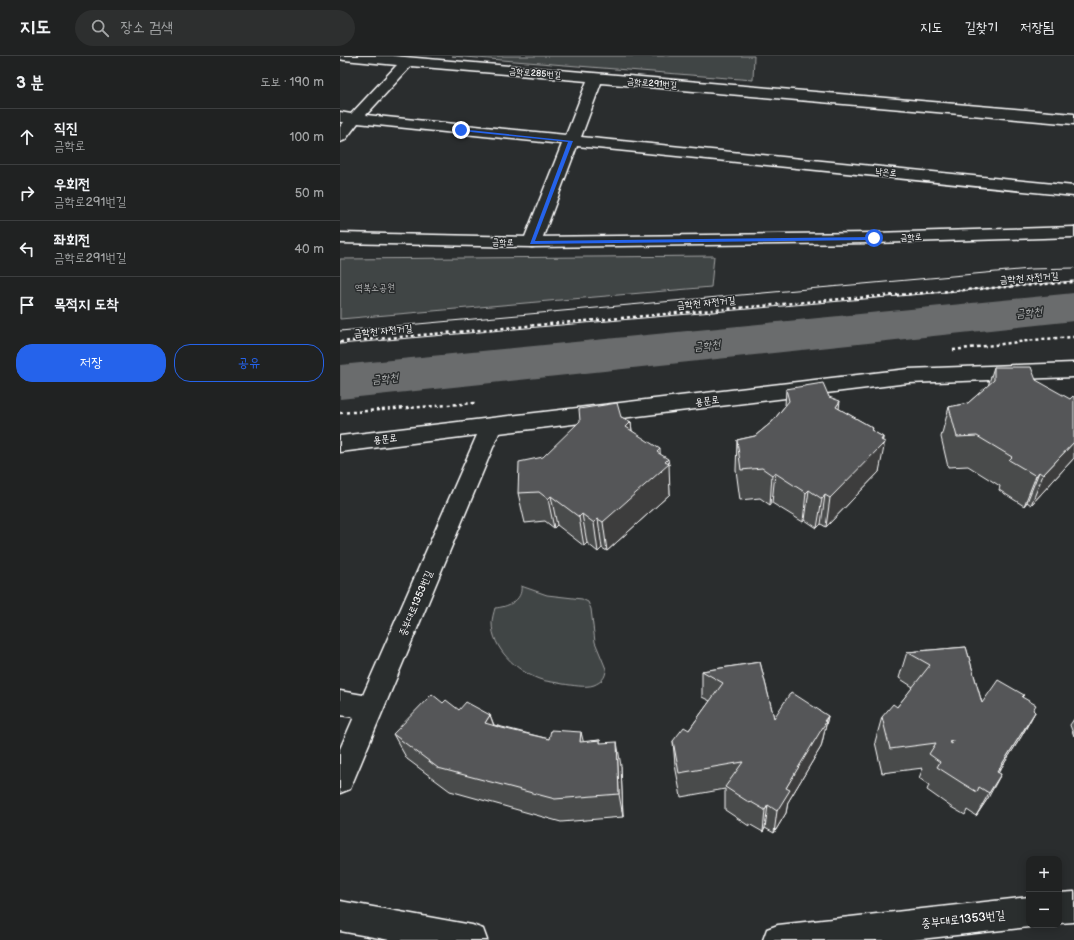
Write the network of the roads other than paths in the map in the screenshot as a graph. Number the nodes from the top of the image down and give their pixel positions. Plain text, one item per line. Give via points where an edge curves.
1 (344, 56) edge
2 (404, 59) edge
3 (596, 78) junction
4 (347, 118) edge
5 (1074, 119) edge
6 (340, 137) edge
7 (570, 141) junction
8 (1074, 191) edge
9 (1074, 232) edge
10 (340, 238) edge
11 (532, 242) junction
12 (1074, 370) edge
13 (491, 426) junction
14 (340, 444) edge
15 (340, 703) edge
16 (370, 708) junction
17 (340, 780) edge
18 (1074, 907) edge
19 (1062, 908) edge
20 (1026, 912) edge
21 (340, 916) edge
22 (472, 940) edge
23 (778, 940) edge

1 - 2 street, 금학로285번길
2 - 3 street, 금학로285번길
2 - 4 street
3 - 5 street, 금학로291번길
3 - 7 street
4 - 6 street
4 - 7 street
7 - 8 street, 낙은로
7 - 11 street
9 - 11 street, 금학로 via 874,238
10 - 11 street, 금학로
12 - 13 street, 용문로 via 908,376
13 - 14 street, 용문로
13 - 16 street, 중부대로1353번길
15 - 16 street
16 - 17 street, 중부대로1353번길
18 - 19 street
20 - 23 street, 중부대로1353번길
21 - 22 street

